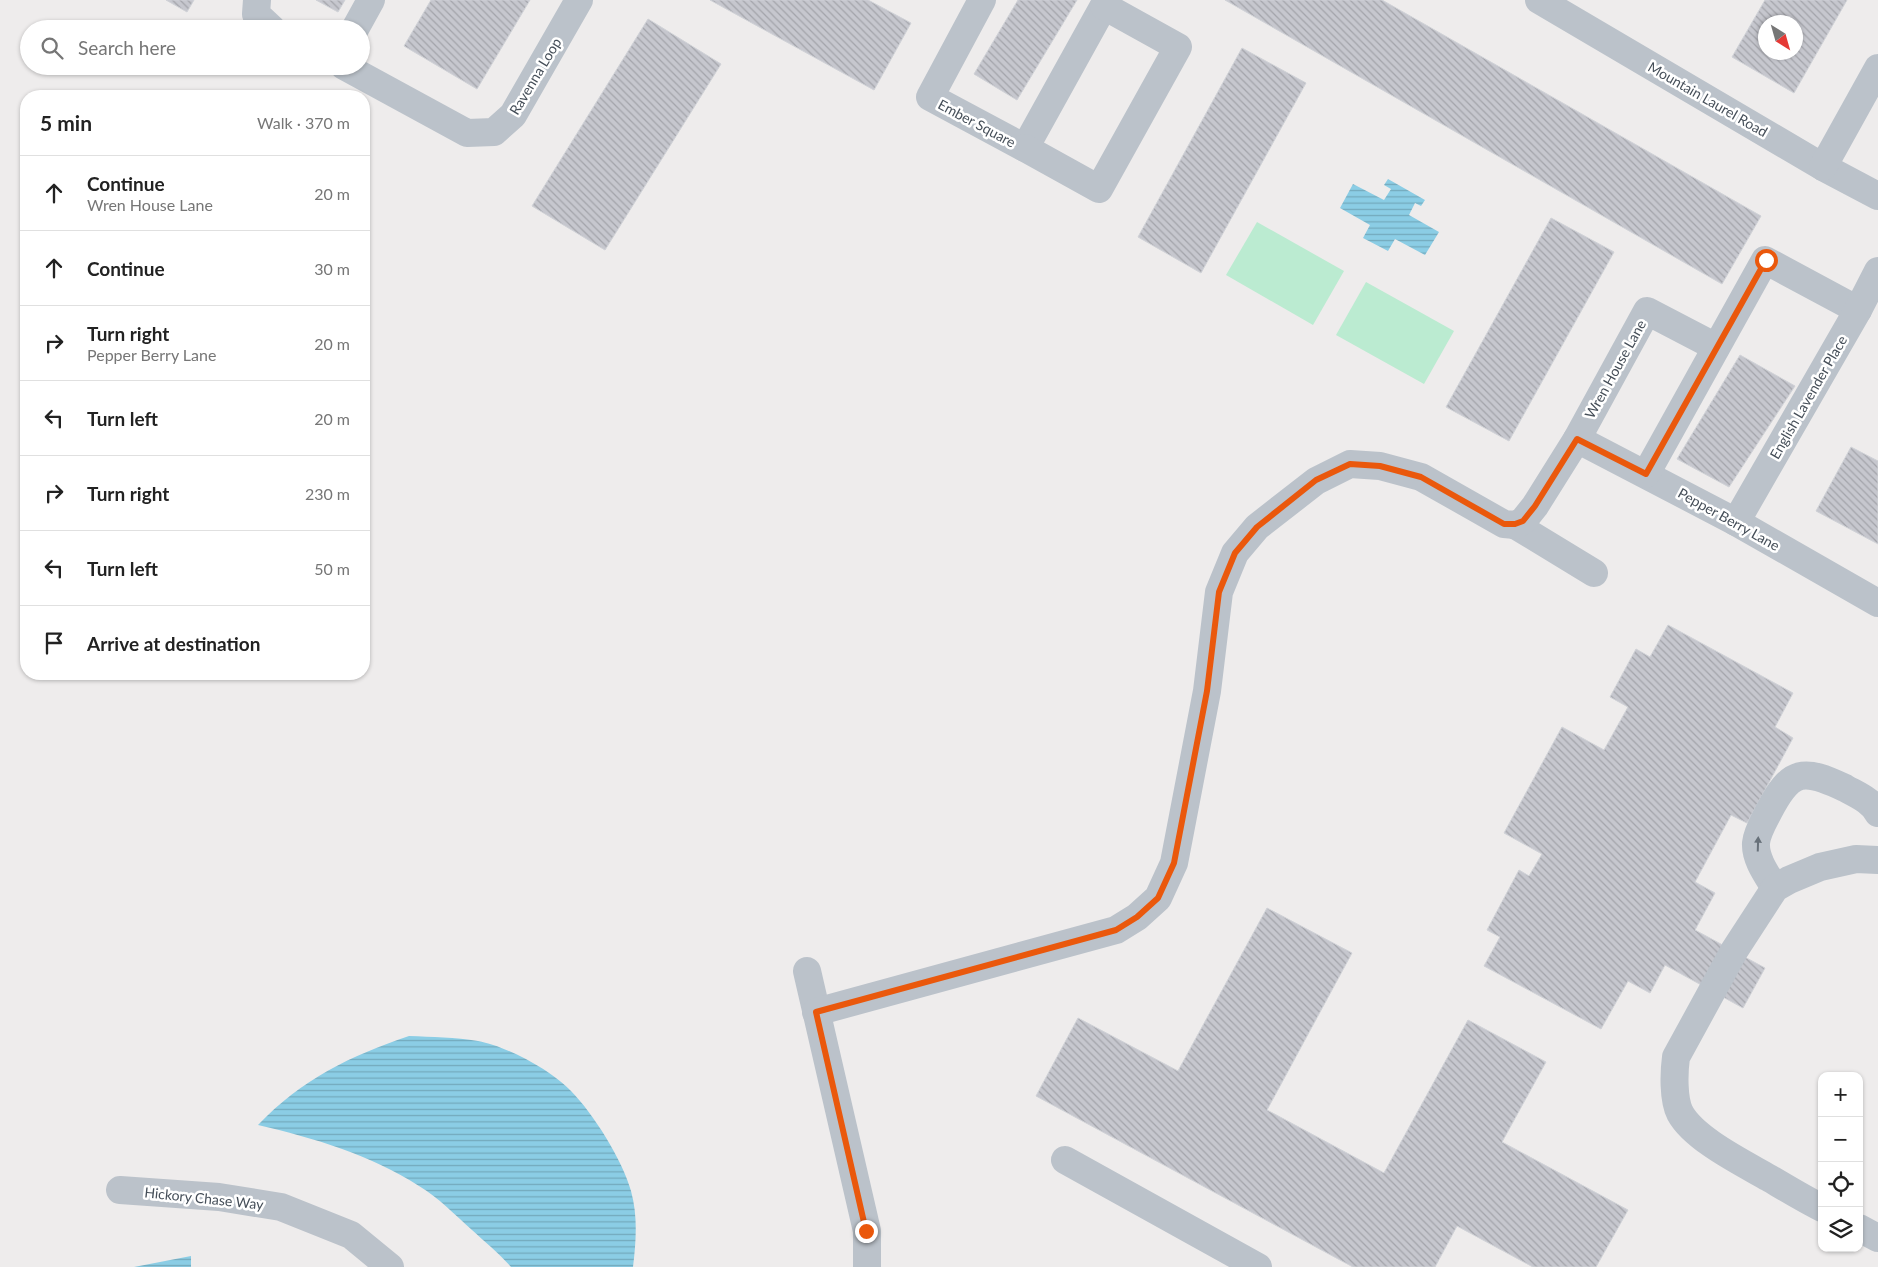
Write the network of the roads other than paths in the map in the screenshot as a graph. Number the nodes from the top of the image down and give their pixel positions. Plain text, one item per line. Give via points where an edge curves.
1 (257, 0) edge
2 (371, 0) edge
3 (579, 0) edge
4 (982, 0) edge
5 (1549, 2) edge
6 (1105, 3) edge
7 (262, 20) edge
8 (360, 20) edge
9 (1878, 68) edge
10 (361, 75) edge
11 (1025, 148) junction
12 (1823, 167) junction
13 (1878, 196) edge
14 (1878, 271) edge
15 (1858, 310) junction
16 (1716, 347) junction
17 (1577, 439) junction
18 (1646, 474) junction
19 (1736, 522) junction
20 (1515, 524) junction
21 (1594, 573) dead end
22 (1878, 603) edge
23 (1878, 813) edge
24 (1878, 860) edge
25 (1776, 888) junction
26 (807, 970) dead end
27 (816, 1012) junction
28 (1065, 1160) dead end
29 (120, 1190) dead end
30 (1820, 1207) edge
31 (1863, 1230) edge
32 (1878, 1238) edge
33 (871, 1265) edge
34 (390, 1267) edge
35 (1258, 1267) edge

1 - 7 street via 256,14
2 - 8 street
3 - 10 street, Ravenna Loop via 513,115 494,132 467,133
4 - 11 street, Ember Square via 930,97
5 - 12 street, Mountain Laurel Road
6 - 11 street, Ember Square
6 - 11 street via 1178,47 1100,189
9 - 12 street
12 - 13 street, Mountain Laurel Road
14 - 15 street, English Lavender Place
15 - 16 street via 1766,260
15 - 19 street, English Lavender Place
16 - 17 street, Wren House Lane via 1647,311
16 - 18 street
17 - 18 street, Pepper Berry Lane
17 - 20 street via 1535,506 1523,521
18 - 19 street, Pepper Berry Lane
19 - 22 street, Pepper Berry Lane
20 - 21 street
20 - 27 street via 1504,524 1421,477 1380,466 1350,464 1316,480 1257,527 1235,553 1219,592 1207,691 1174,863 1158,898 1116,930
25 -> 23 street via 1758,856 1756,843 1779,792 1788,782 1810,775 1819,777 1866,799
24 - 25 street via 1856,859 1820,867
25 - 30 street via 1734,951 1676,1057 1676,1092 1680,1112 1706,1139
26 - 27 street
27 - 33 street
28 - 35 street
29 - 34 street, Hickory Chase Way via 219,1197 281,1206 351,1234
31 - 32 street

